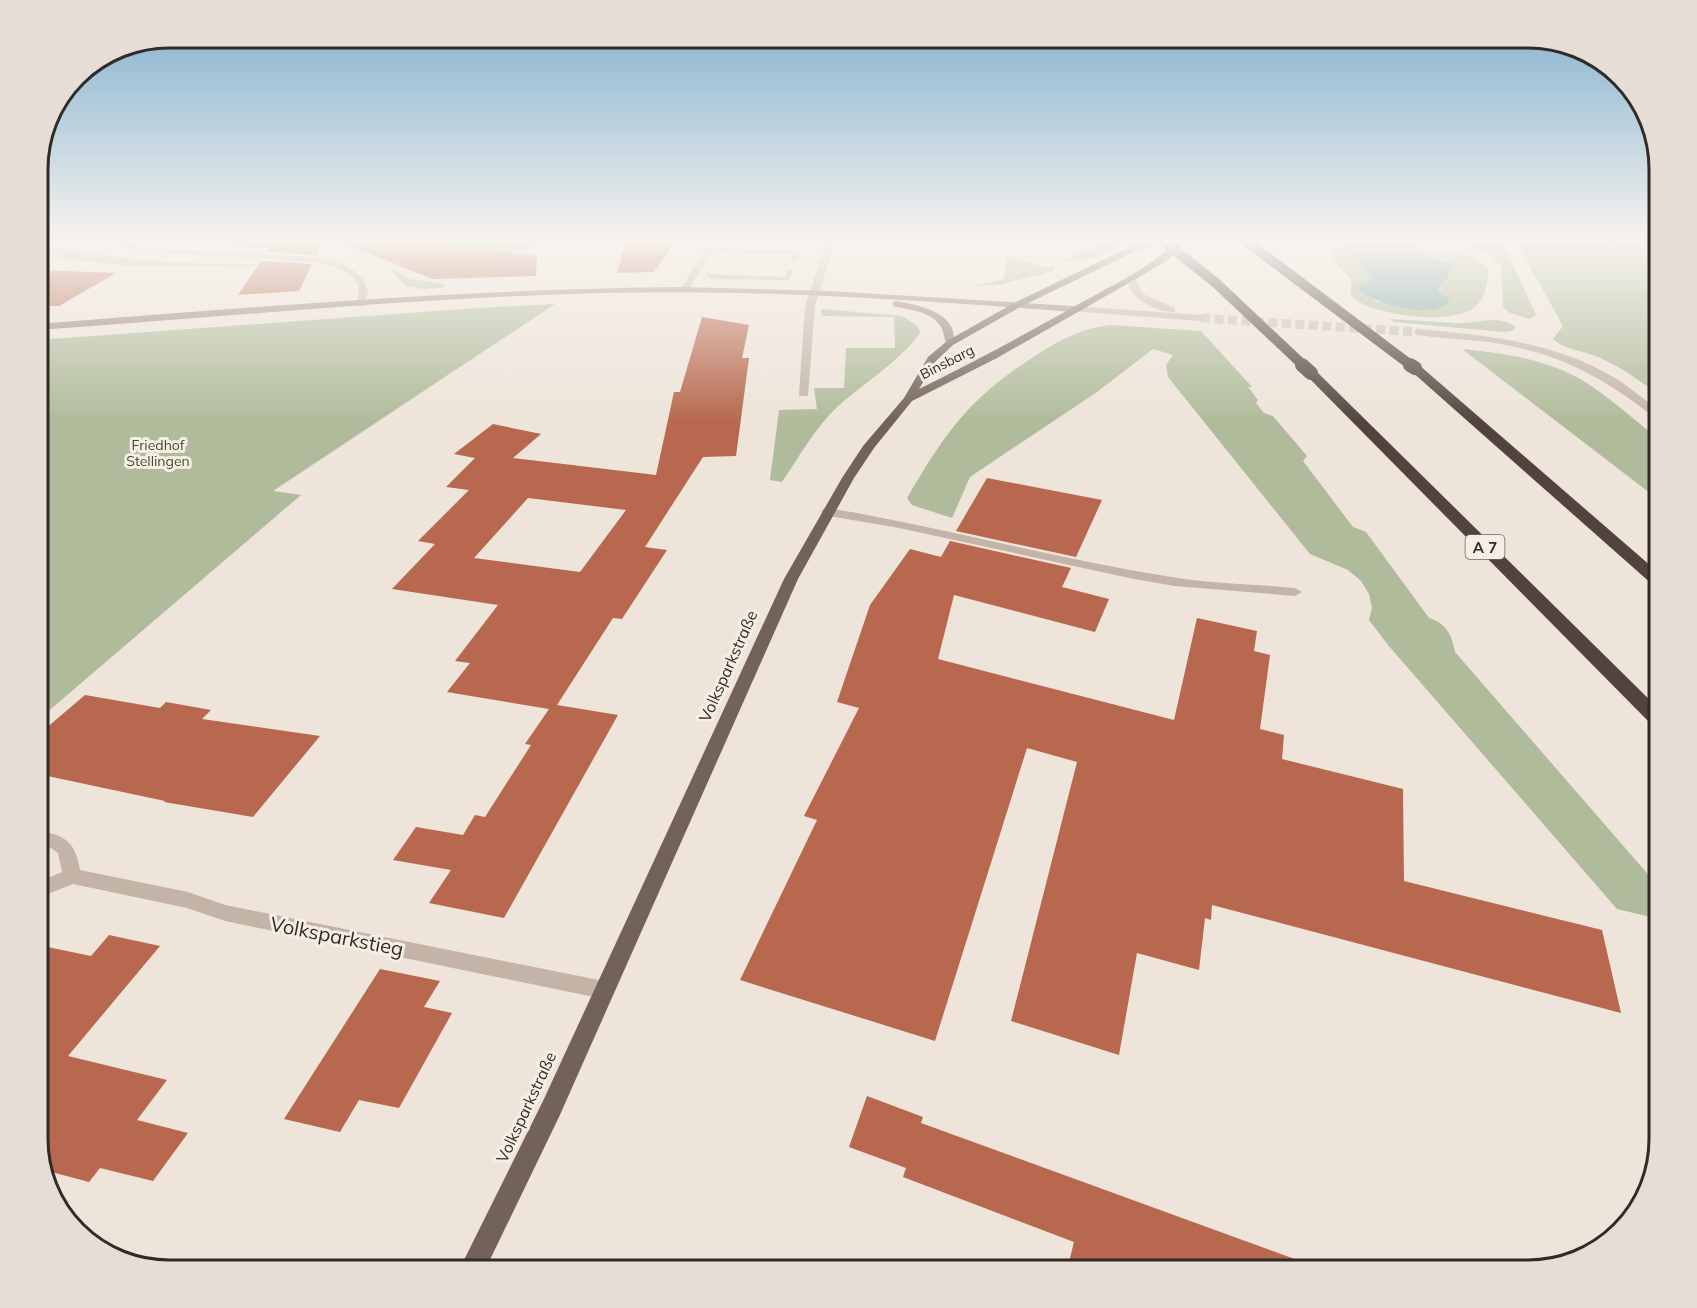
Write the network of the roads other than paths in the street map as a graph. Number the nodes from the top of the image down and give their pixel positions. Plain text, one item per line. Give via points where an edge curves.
1 (361, 300) edge
2 (416, 300) edge
3 (812, 300) edge
4 (867, 300) edge
5 (950, 300) edge
6 (1025, 300) edge
7 (1090, 300) edge
8 (1146, 300) edge
9 (1234, 300) edge
10 (1324, 300) edge
11 (360, 304) junction
12 (1017, 304) junction
13 (1073, 309) junction
14 (48, 326) edge
15 (1418, 332) tunnel mouth
16 (950, 343) junction
17 (804, 394) dead end
18 (908, 399) junction
19 (1649, 409) edge
20 (827, 512) junction
21 (1649, 572) edge
22 (1295, 592) dead end
23 (1649, 710) edge
24 (48, 839) edge
25 (72, 876) junction
26 (48, 886) edge
27 (604, 990) junction
28 (477, 1260) edge

1 - 11 street
2 - 11 street
3 - 17 street
4 - 16 street via 930,313 945,322
5 - 12 street
6 - 12 main road, Binsbarg
7 - 13 main road, Binsbarg
8 - 13 street via 1201,318
9 - 23 highway, A 7, bridge
10 - 21 highway, bridge via 1415,368
11 - 14 street
12 - 13 street
12 - 16 main road, Binsbarg
13 - 18 main road, Binsbarg
15 - 19 street via 1510,343 1571,360 1612,381
16 - 18 main road, Binsbarg via 932,359
18 - 20 main road, Binsbarg via 869,446
20 - 22 street via 1134,575
20 - 27 main road, Volksparkstraße via 791,579
24 - 25 street via 64,845
25 - 26 street
25 - 27 street, Volksparkstieg via 188,900 225,913
27 - 28 main road, Volksparkstraße

